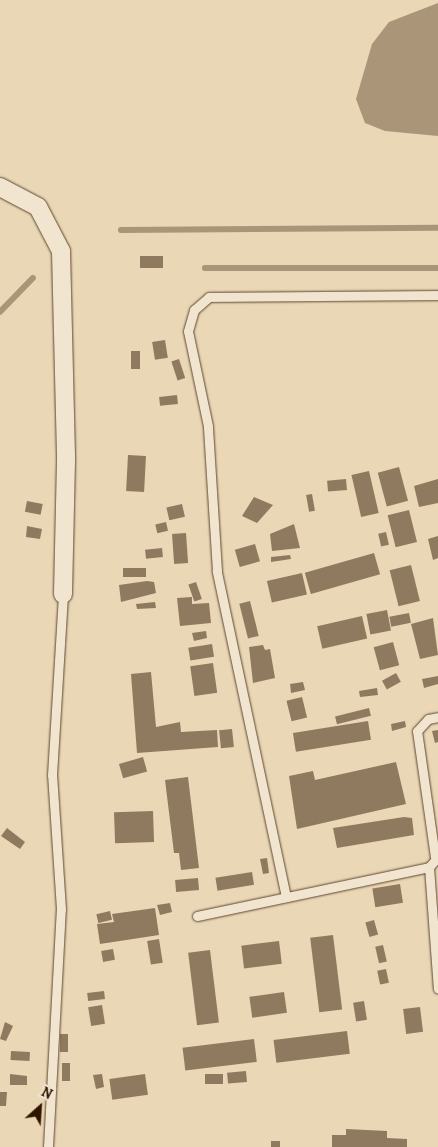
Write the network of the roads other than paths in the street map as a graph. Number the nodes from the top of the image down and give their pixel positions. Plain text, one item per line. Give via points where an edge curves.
1 (0, 187) edge
2 (438, 295) edge
3 (63, 594) joint
4 (438, 717) edge
5 (436, 857) edge
6 (429, 867) junction
7 (286, 897) junction
8 (197, 916) dead end
9 (438, 989) edge
10 (48, 1147) edge

1 - 3 street via 38,207 61,251 66,461
2 - 7 lane via 209,297 194,310 188,330 208,426 217,571
3 - 10 lane via 52,775 61,909
4 - 5 lane via 428,719 417,731
5 - 6 lane
6 - 7 lane
6 - 9 lane
7 - 8 lane

